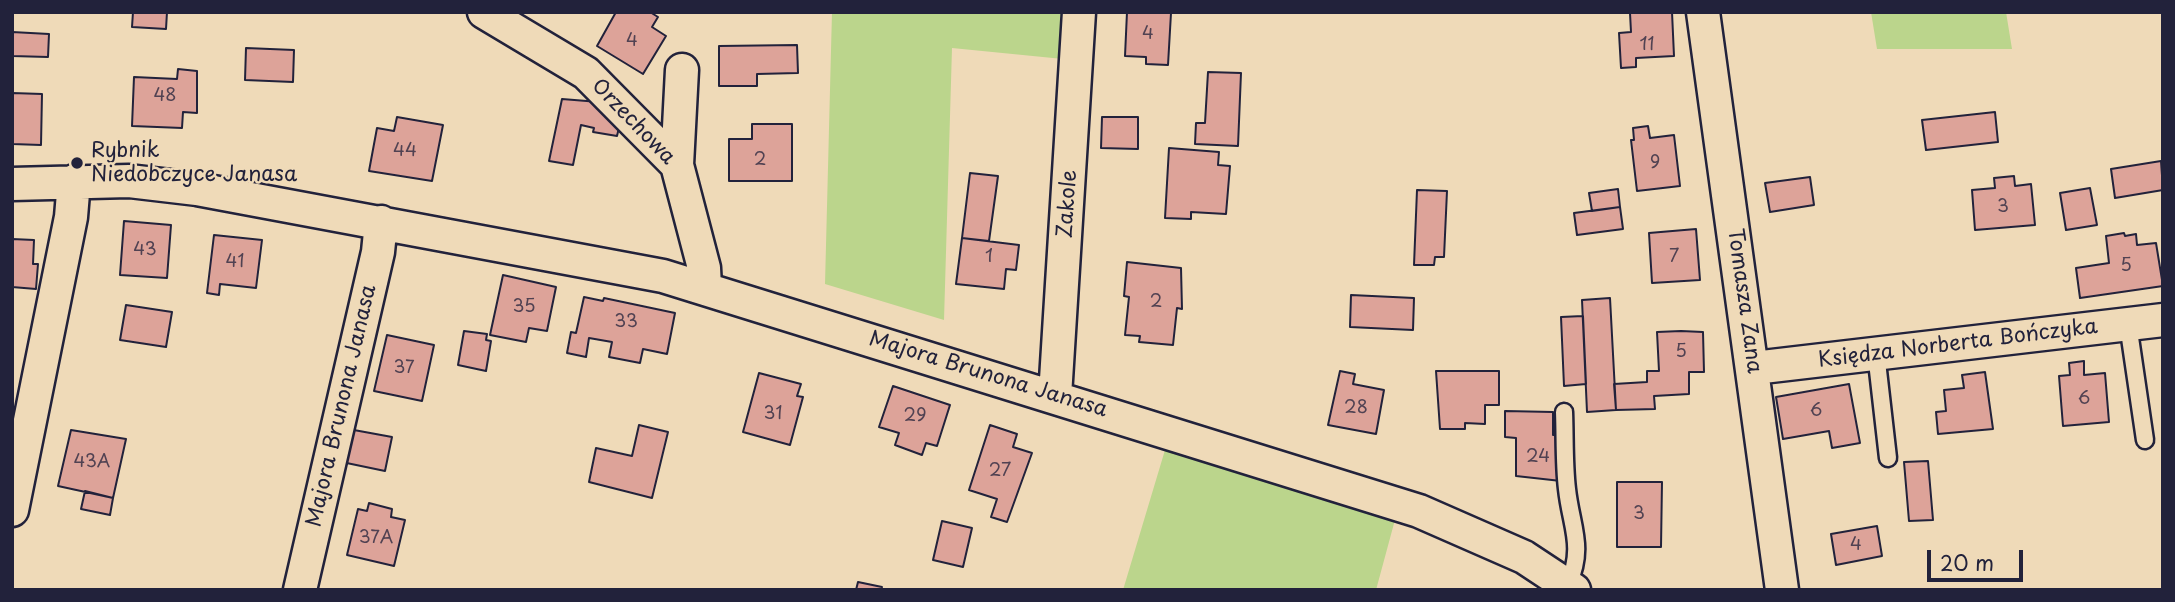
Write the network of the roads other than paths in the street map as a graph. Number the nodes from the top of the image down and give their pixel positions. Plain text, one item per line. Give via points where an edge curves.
1 (484, 12) edge
2 (1079, 12) edge
3 (1703, 12) edge
4 (682, 70) dead end
5 (677, 165) junction
6 (74, 181) junction
7 (12, 184) edge
8 (381, 222) junction
9 (705, 287) junction
10 (2163, 320) edge
11 (2128, 324) junction
12 (1875, 353) junction
13 (1754, 368) junction
14 (1055, 396) junction
15 (1564, 412) dead end
16 (2145, 440) dead end
17 (1888, 458) dead end
18 (12, 510) edge
19 (1571, 587) edge
20 (300, 590) edge
21 (1782, 590) edge

1 - 5 street, Orzechowa via 586,73
2 - 14 street, Zakole
3 - 13 street, Tomasza Zana
4 - 5 street
5 - 9 street, Orzechowa
6 - 7 street, Majora Brunona Janasa
6 - 8 street, Majora Brunona Janasa via 129,181 197,189
6 - 18 street via 71,217
8 - 9 street, Majora Brunona Janasa
8 - 20 street, Majora Brunona Janasa via 378,252
9 - 14 street, Majora Brunona Janasa
10 - 11 street, Księdza Norberta Bończyka
11 - 12 street, Księdza Norberta Bończyka
11 - 16 lane
12 - 13 street, Księdza Norberta Bończyka
12 - 17 lane
13 - 21 street, Tomasza Zana
14 - 19 street, Majora Brunona Janasa via 1419,511 1499,545
15 - 19 lane via 1567,489 1578,549

